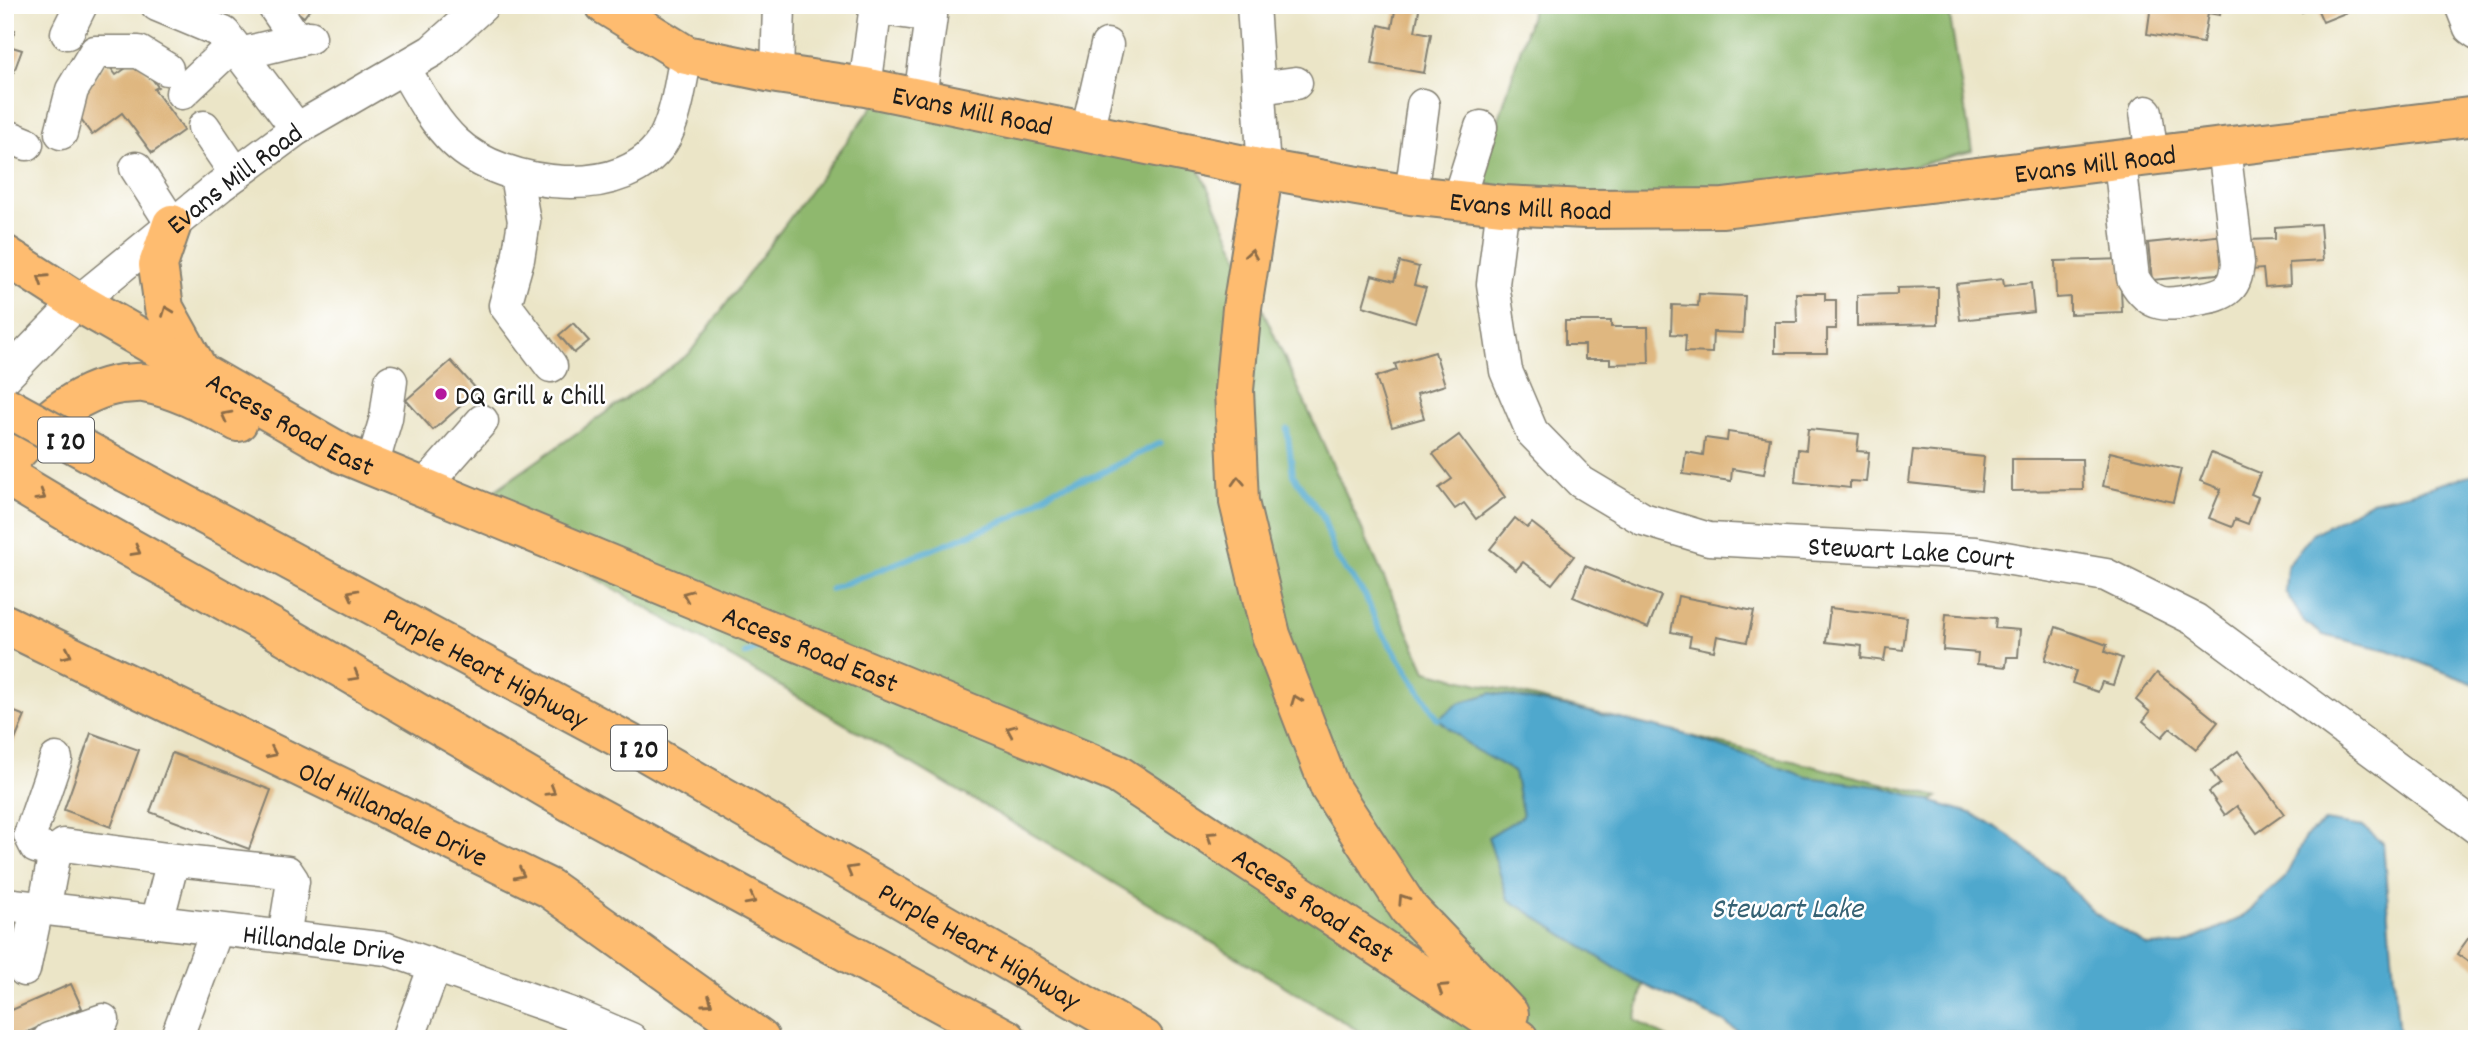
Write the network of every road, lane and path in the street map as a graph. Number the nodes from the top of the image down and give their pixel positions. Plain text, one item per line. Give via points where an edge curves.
1 (81, 5) edge
2 (158, 5) edge
3 (273, 5) edge
4 (482, 5) edge
5 (606, 5) edge
6 (779, 5) edge
7 (1252, 5) edge
8 (2460, 5) edge
9 (876, 7) edge
10 (932, 11) edge
11 (67, 33) dead end
12 (2477, 33) edge
13 (1107, 45) dead end
14 (237, 49) junction
15 (686, 55) junction
16 (404, 68) junction
17 (777, 74) junction
18 (1296, 83) dead end
19 (865, 87) junction
20 (1259, 88) junction
21 (919, 98) junction
22 (1423, 105) dead end
23 (2146, 113) dead end
24 (2477, 116) edge
25 (204, 127) dead end
26 (1481, 127) dead end
27 (297, 129) junction
28 (1087, 132) junction
29 (61, 133) dead end
30 (2224, 148) junction
31 (2136, 159) junction
32 (136, 168) dead end
33 (1264, 169) junction
34 (236, 174) junction
35 (516, 176) junction
36 (1411, 195) junction
37 (1458, 200) junction
38 (1503, 205) junction
39 (172, 224) junction
40 (5, 255) edge
41 (78, 302) junction
42 (551, 366) dead end
43 (199, 371) junction
44 (5, 377) edge
45 (391, 381) dead end
46 (5, 406) edge
47 (482, 421) dead end
48 (5, 465) edge
49 (372, 466) junction
50 (5, 475) edge
51 (424, 487) junction
52 (469, 505) junction
53 (5, 624) edge
54 (56, 759) dead end
55 (2477, 828) edge
56 (55, 852) junction
57 (167, 859) junction
58 (5, 904) edge
59 (40, 909) junction
60 (158, 922) junction
61 (217, 929) junction
62 (284, 937) junction
63 (435, 966) junction
64 (24, 970) dead end
65 (103, 1020) dead end
66 (48, 1039) edge
67 (176, 1039) edge
68 (408, 1039) edge
69 (631, 1039) edge
70 (760, 1039) edge
71 (1007, 1039) edge
72 (1144, 1039) edge
73 (1519, 1039) edge
74 (1532, 1039) edge

1 - 11 street
2 - 14 street via 224,33
3 - 14 street via 303,38
4 - 16 street, Evans Mill Road via 432,51
5 - 15 main road, Evans Mill Road
6 - 17 street
7 - 20 street
8 - 12 street
9 - 10 street
9 - 19 street
10 - 21 street
13 - 28 street
14 - 27 street
14 - 29 street via 174,81 139,52 95,52 72,90
15 - 17 main road, Evans Mill Road
15 - 35 street via 664,138 643,162 606,180
16 - 27 street, Evans Mill Road
16 - 35 street via 432,116 456,143
17 - 19 main road, Evans Mill Road
18 - 20 street
19 - 21 main road, Evans Mill Road
20 - 33 street
21 - 28 main road, Evans Mill Road
22 - 36 street
23 - 31 street
24 - 30 main road, Evans Mill Road
25 - 34 street
26 - 37 street
27 - 34 street, Evans Mill Road
28 - 33 main road, Evans Mill Road
30 - 31 main road, Evans Mill Road
30 - 31 street via 2236,274 2231,287 2220,294 2176,304 2151,300 2133,278
31 - 38 main road, Evans Mill Road via 1723,208
32 - 39 street
33 - 36 main road, Evans Mill Road
74 -> 33 main road via 1409,909 1330,789 1271,635 1239,502 1234,390
34 - 39 street, Evans Mill Road
35 - 42 street via 524,220 505,305
36 - 37 main road, Evans Mill Road
37 - 38 main road, Evans Mill Road
38 - 55 street, Stewart Lake Court via 1493,284 1506,371 1532,432 1581,482 1643,519 1709,539 1976,553 2106,575 2196,620
39 - 41 street, Evans Mill Road
43 -> 39 main road via 164,308 158,265
41 -> 40 main road, Access Road East
41 - 43 main road, Access Road East
41 - 44 street, Evans Mill Road
43 - 49 main road, Access Road East
45 - 49 street
72 -> 46 main road, Purple Heart Highway / I 20, bridge via 644,751
47 - 51 street
52 -> 48 main road via 380,499 197,400 141,382 104,387 71,403 45,422
49 - 51 main road, Access Road East
50 -> 71 main road, I 20 via 572,803
51 - 52 main road, Access Road East
73 -> 52 main road, Access Road East via 1117,774
53 -> 70 main road, Old Hillandale Drive via 549,888
54 - 56 street via 30,835 36,847
56 - 57 street via 64,845
56 - 59 street
57 - 60 street via 170,872
57 - 62 street via 287,872 293,881
58 - 59 street, Hillandale Drive
59 - 60 street, Hillandale Drive
59 - 64 street
60 - 61 street, Hillandale Drive
61 - 62 street, Hillandale Drive
61 - 67 street
62 - 63 street, Hillandale Drive via 387,949
63 - 68 street
63 - 69 street, Hillandale Drive
65 - 66 street

